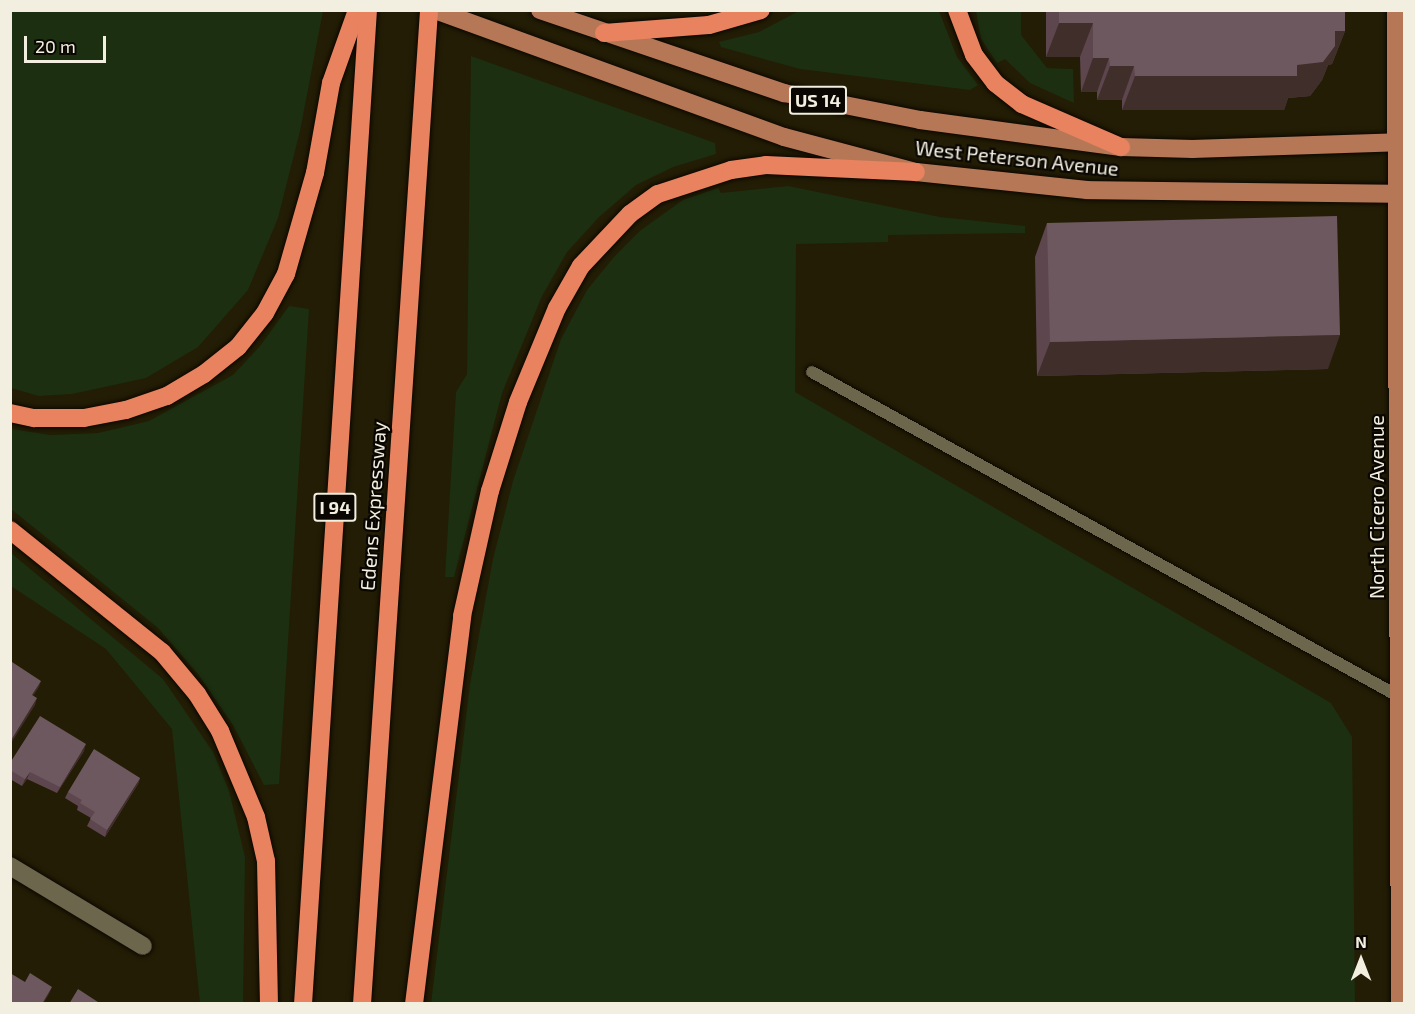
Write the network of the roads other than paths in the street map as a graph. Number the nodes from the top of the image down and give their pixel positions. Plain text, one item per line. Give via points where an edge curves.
1 (357, 10) edge
2 (368, 10) edge
3 (429, 10) edge
4 (435, 10) edge
5 (540, 10) edge
6 (760, 10) edge
7 (957, 10) edge
8 (1396, 10) edge
9 (604, 33) junction
10 (1401, 142) edge
11 (1121, 147) junction
12 (916, 172) junction
13 (1401, 194) edge
14 (812, 372) dead end
15 (1401, 381) edge
16 (10, 413) edge
17 (10, 530) edge
18 (1401, 698) edge
19 (10, 866) edge
20 (143, 946) dead end
21 (269, 1004) edge
22 (303, 1004) edge
23 (362, 1004) edge
24 (414, 1004) edge
25 (1400, 1004) edge

1 - 16 highway via 331,83 315,173 286,274 265,313 238,347 167,396 126,410 84,418 34,418
2 - 22 highway, Edens Expressway / I 94
3 - 23 highway, Edens Expressway
4 - 12 main road, West Peterson Avenue / US 14 via 784,137
5 - 9 main road, West Peterson Avenue / US 14
6 - 9 highway via 709,25
7 - 11 highway via 974,55 996,83 1022,104
8 - 10 main road, North Cicero Avenue
9 - 11 main road, West Peterson Avenue / US 14 via 784,93 920,120
10 - 11 main road, West Peterson Avenue / US 14 via 1193,149
10 - 13 main road, North Cicero Avenue
12 - 13 main road, West Peterson Avenue / US 14 via 1087,190
12 - 24 highway via 766,165 731,170 658,194 630,214 580,266 556,308 518,402 490,491 462,616
13 - 15 main road, North Cicero Avenue
14 - 18 lane
15 - 18 main road, North Cicero Avenue
17 - 21 highway via 162,652 197,694 220,731 249,798 266,861
18 - 25 main road, North Cicero Avenue
19 - 20 street

